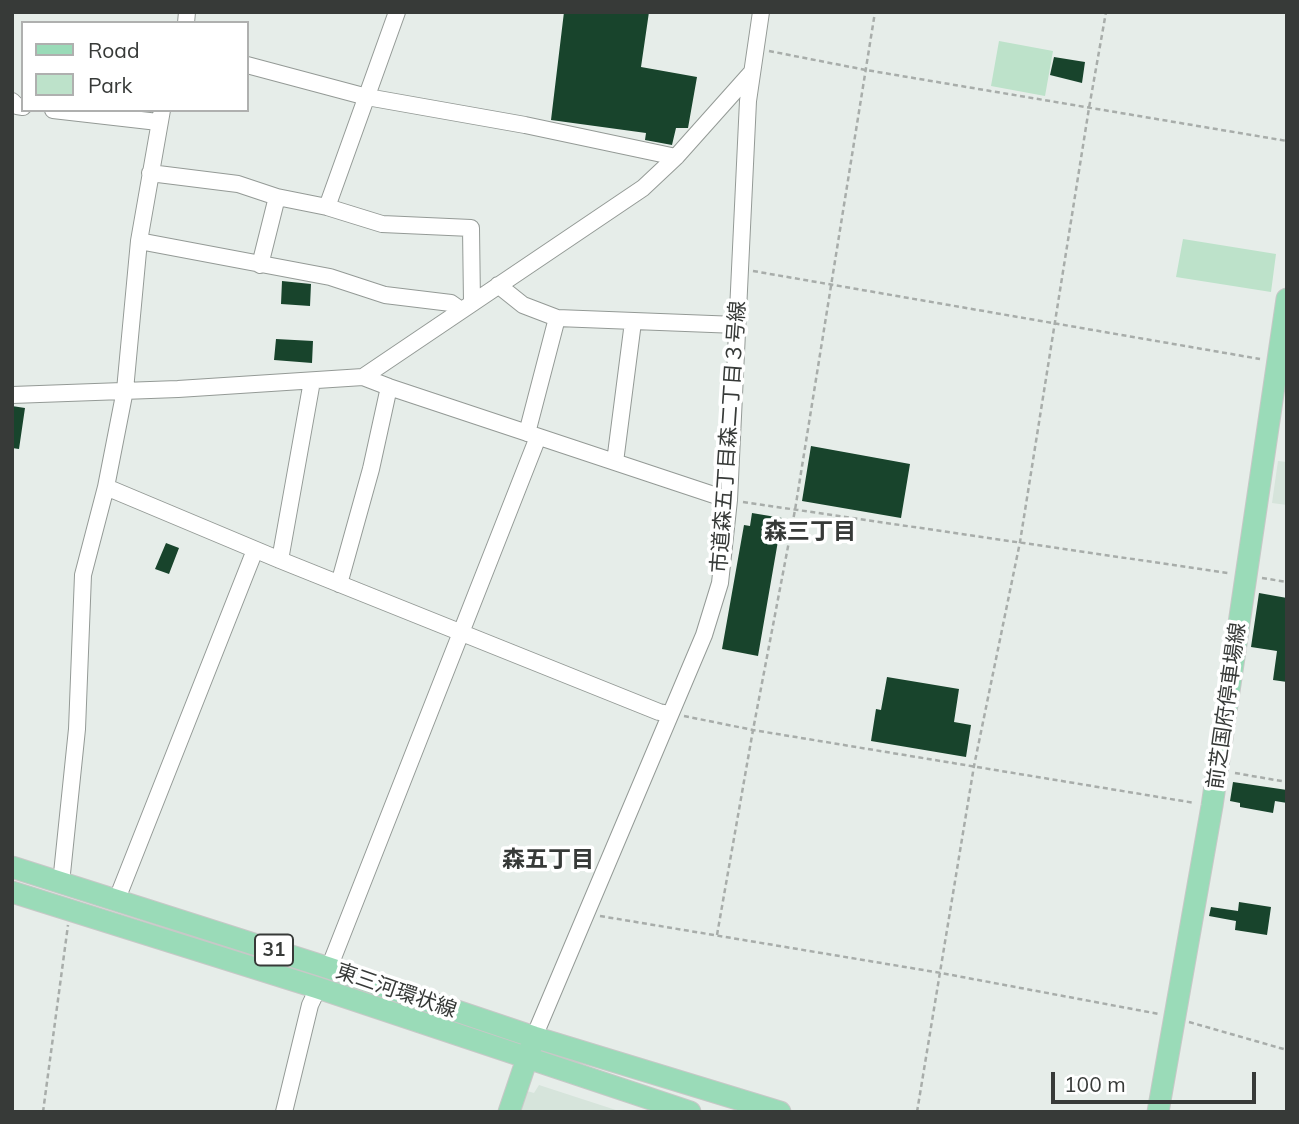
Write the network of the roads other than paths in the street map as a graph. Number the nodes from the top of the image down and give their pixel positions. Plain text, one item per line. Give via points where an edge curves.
1 (397, 12) edge
2 (761, 12) edge
3 (248, 65) edge
4 (751, 73) junction
5 (367, 97) junction
6 (89, 112) edge
7 (160, 116) edge
8 (676, 157) junction
9 (150, 173) junction
10 (277, 197) junction
11 (327, 207) junction
12 (139, 241) junction
13 (260, 265) junction
14 (498, 285) junction
15 (1287, 299) edge
16 (467, 307) junction
17 (557, 318) junction
18 (633, 322) junction
19 (737, 325) junction
20 (363, 377) junction
21 (312, 381) junction
22 (389, 387) junction
23 (125, 390) junction
24 (12, 395) edge
25 (532, 435) junction
26 (615, 463) junction
27 (106, 487) junction
28 (729, 499) junction
29 (255, 550) junction
30 (280, 560) junction
31 (340, 584) junction
32 (463, 632) junction
33 (670, 713) junction
34 (12, 867) edge
35 (61, 883) junction
36 (12, 892) edge
37 (117, 899) junction
38 (329, 968) junction
39 (318, 988) junction
40 (531, 1047) junction
41 (284, 1112) edge
42 (509, 1112) edge
43 (690, 1112) edge
44 (780, 1112) edge
45 (1158, 1112) edge

1 - 5 street
2 - 4 street, 市道森五丁目森二丁目３号線
3 - 5 street
4 - 8 street
4 - 19 street, 市道森五丁目森二丁目３号線
5 - 8 street
5 - 11 street
6 - 7 street
7 - 9 street
8 - 14 street via 643,188
9 - 10 street via 238,184
9 - 12 street
10 - 11 street
10 - 13 street
11 - 16 street via 382,225 471,228
12 - 13 street
12 - 23 street
13 - 16 street via 330,276 385,295
14 - 16 street
14 - 17 street via 523,305
15 - 45 main road, 前芝国府停車場線 via 1212,806
16 - 20 street
17 - 18 street
17 - 25 street
18 - 19 street
18 - 26 street
19 - 28 street, 市道森五丁目森二丁目３号線
20 - 21 street
20 - 22 street
21 - 23 street
21 - 30 street
22 - 25 street
22 - 31 street
23 - 24 street
23 - 27 street
25 - 26 street
25 - 32 street
26 - 28 street
27 - 29 street
27 - 35 street via 83,575 77,729
28 - 33 street, 市道森五丁目森二丁目３号線 via 715,603
29 - 30 street
29 - 37 street
30 - 31 street
31 - 32 street
32 - 33 street
32 - 38 street
33 - 40 street, 市道森五丁目森二丁目３号線
34 - 35 main road, 東三河環状線 / 31
35 - 37 main road, 東三河環状線 / 31
36 - 39 main road, 東三河環状線 / 31
37 - 38 main road, 東三河環状線 / 31
38 - 40 main road, 東三河環状線 / 31
39 - 40 main road, 東三河環状線 / 31
39 - 41 street
40 - 42 main road
40 - 43 main road, 東三河環状線 / 31
40 - 44 main road, 東三河環状線 / 31

